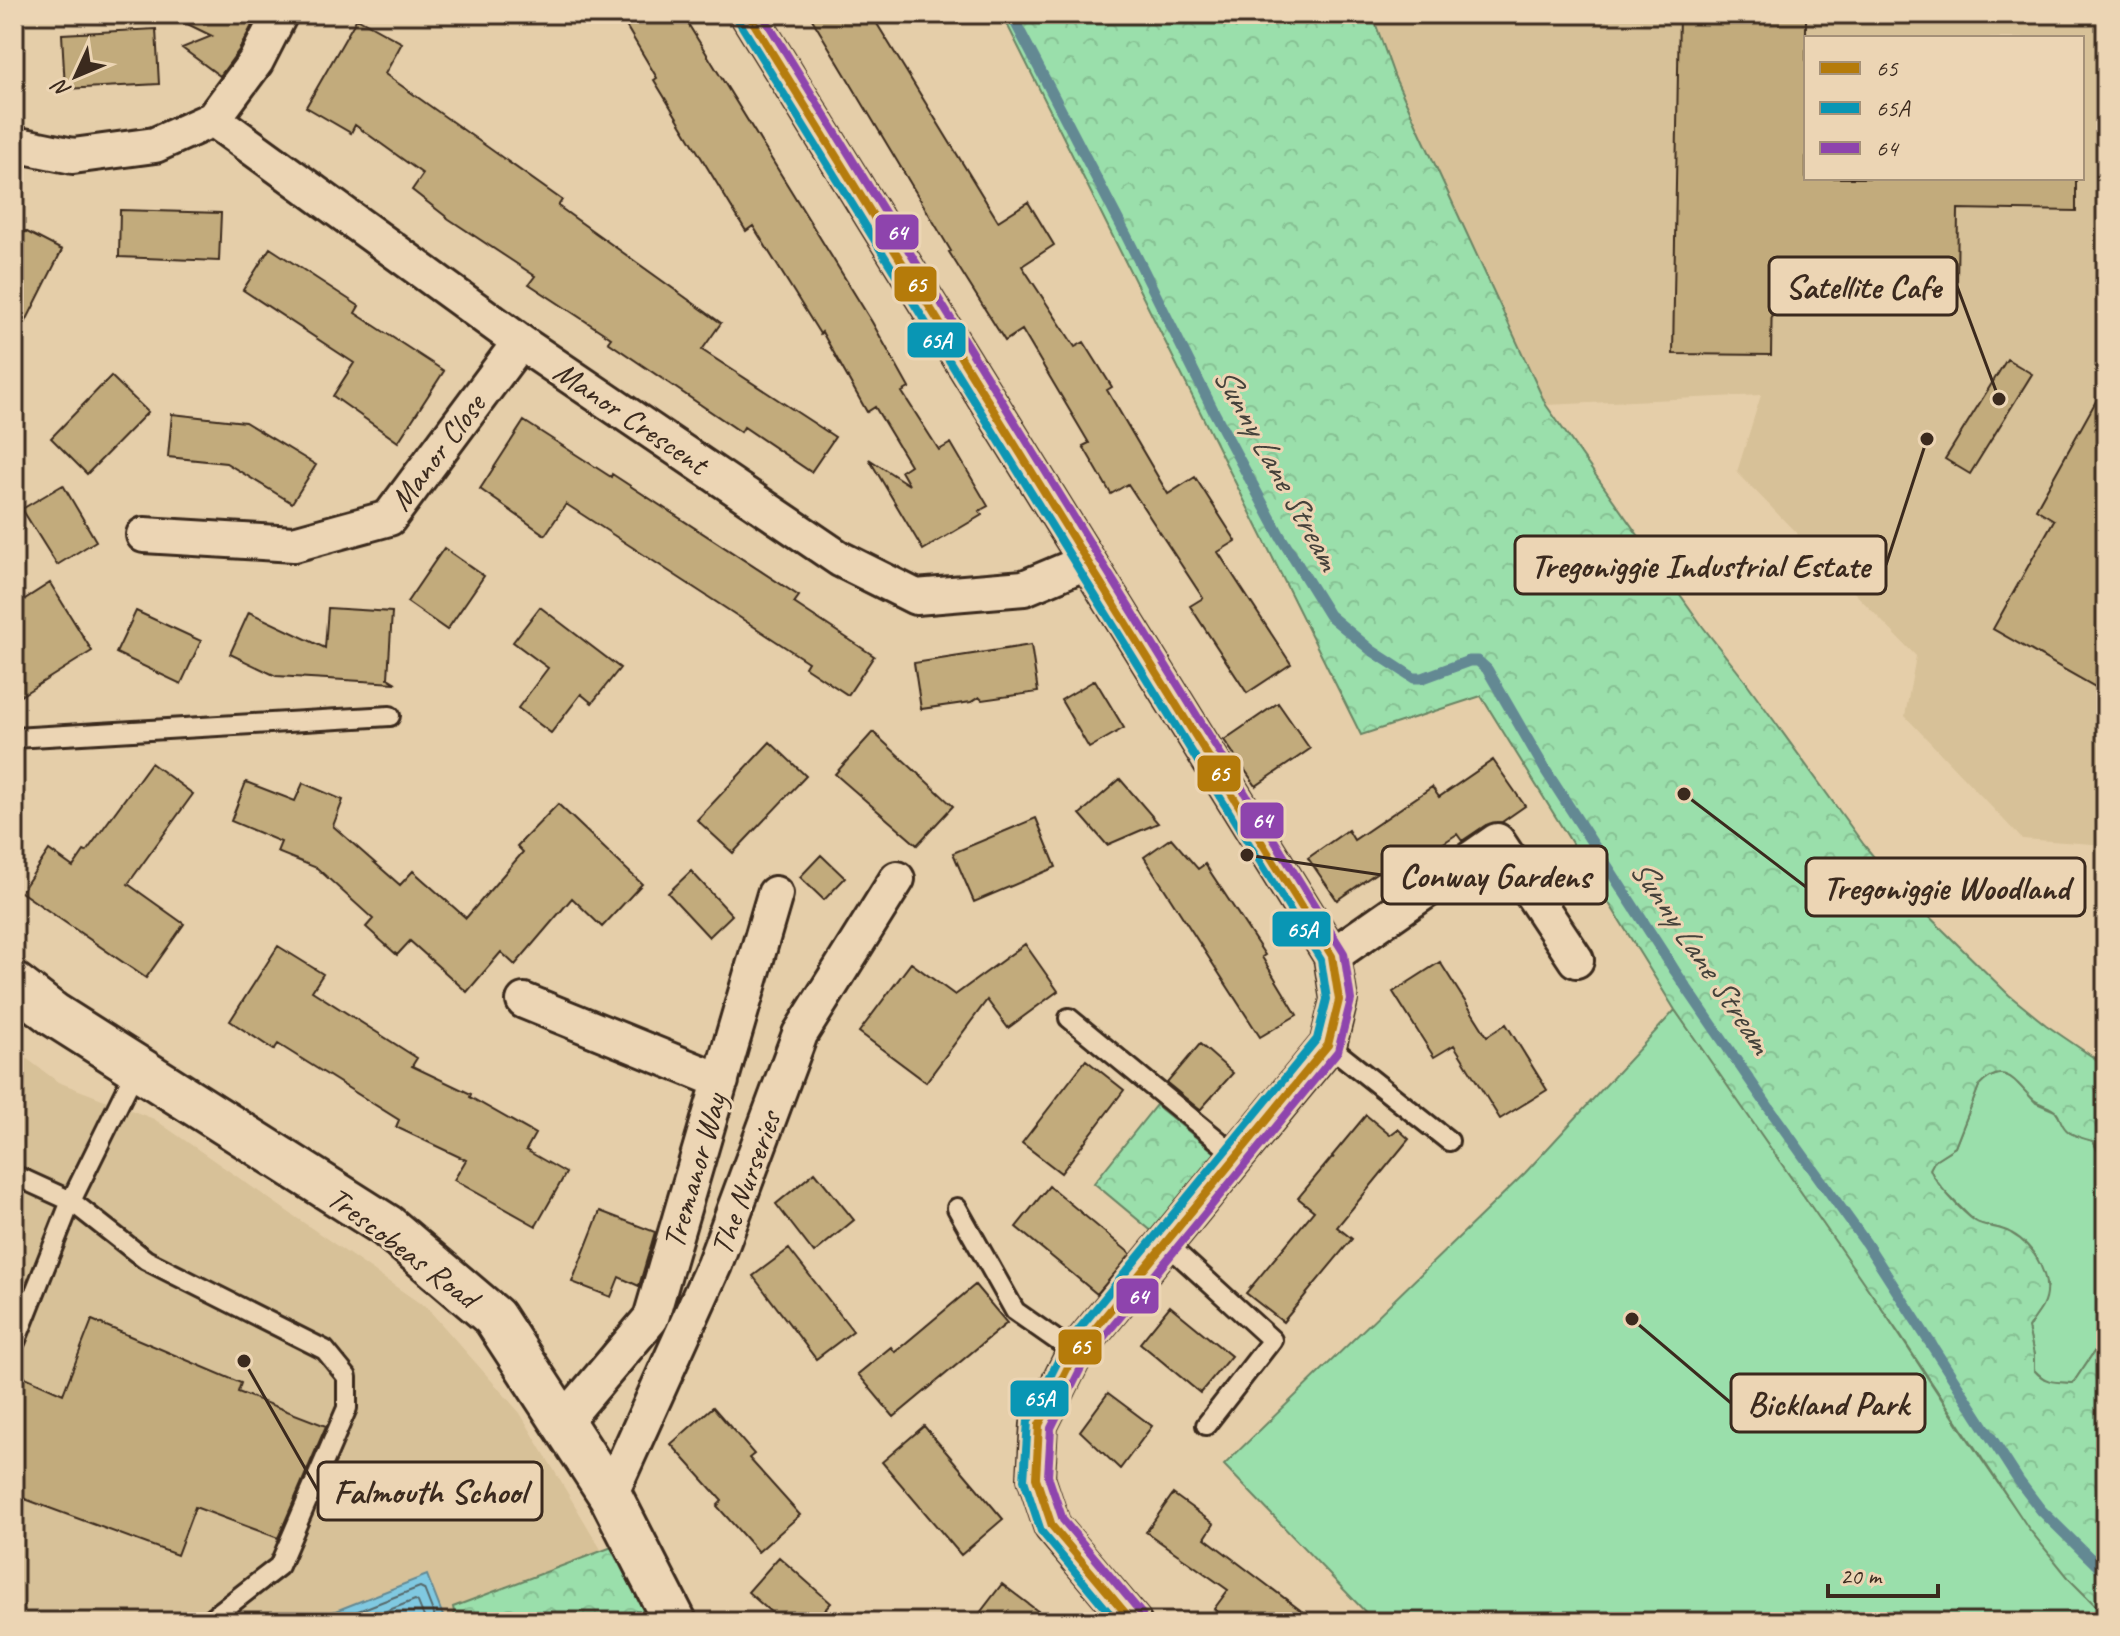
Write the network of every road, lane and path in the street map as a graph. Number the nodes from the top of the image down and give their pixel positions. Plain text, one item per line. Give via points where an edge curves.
1 (280, 14) edge
2 (748, 14) edge
3 (213, 119) junction
4 (14, 144) edge
5 (520, 342) junction
6 (144, 535) dead end
7 (1086, 562) junction
8 (390, 716) dead end
9 (14, 738) edge
10 (897, 879) dead end
11 (775, 894) dead end
12 (1332, 956) junction
13 (1576, 960) dead end
14 (14, 984) edge
15 (524, 1001) dead end
16 (1069, 1018) dead end
17 (1328, 1045) junction
18 (137, 1067) junction
19 (721, 1081) junction
20 (1449, 1141) dead end
21 (1237, 1156) junction
22 (14, 1175) edge
23 (71, 1201) junction
24 (957, 1208) dead end
25 (1166, 1243) junction
26 (16, 1340) dead end
27 (1075, 1353) junction
28 (564, 1421) junction
29 (1206, 1425) dead end
30 (610, 1495) junction
31 (207, 1622) edge
32 (675, 1622) edge
33 (1133, 1622) edge

1 - 3 street via 256,61
2 - 7 street
3 - 4 street via 155,145 73,156
3 - 5 street, Manor Crescent
5 - 6 street, Manor Close via 389,518 294,544
5 - 7 street, Manor Crescent via 840,559 916,597 1024,588
7 - 12 street
8 - 9 lane
10 - 30 street, The Nurseries via 800,1034 714,1265
11 - 19 street, Tremanor Way
12 - 13 street via 1497,841
12 - 17 street via 1339,1000
14 - 18 street, Trescobeas Road
15 - 19 street
16 - 21 lane
17 - 20 lane
17 - 21 street
18 - 23 lane
18 - 28 street, Trescobeas Road via 387,1226 494,1317
19 - 28 street, Tremanor Way via 651,1318
21 - 25 street
22 - 23 lane
23 - 26 lane
23 - 31 lane via 146,1260 325,1350 347,1377 347,1408 279,1566
24 - 27 lane via 1015,1311
25 - 27 street
25 - 29 lane via 1272,1340
27 - 33 street via 1039,1425 1036,1478 1052,1526
28 - 30 street, Trescobeas Road
30 - 32 street, Trescobeas Road

